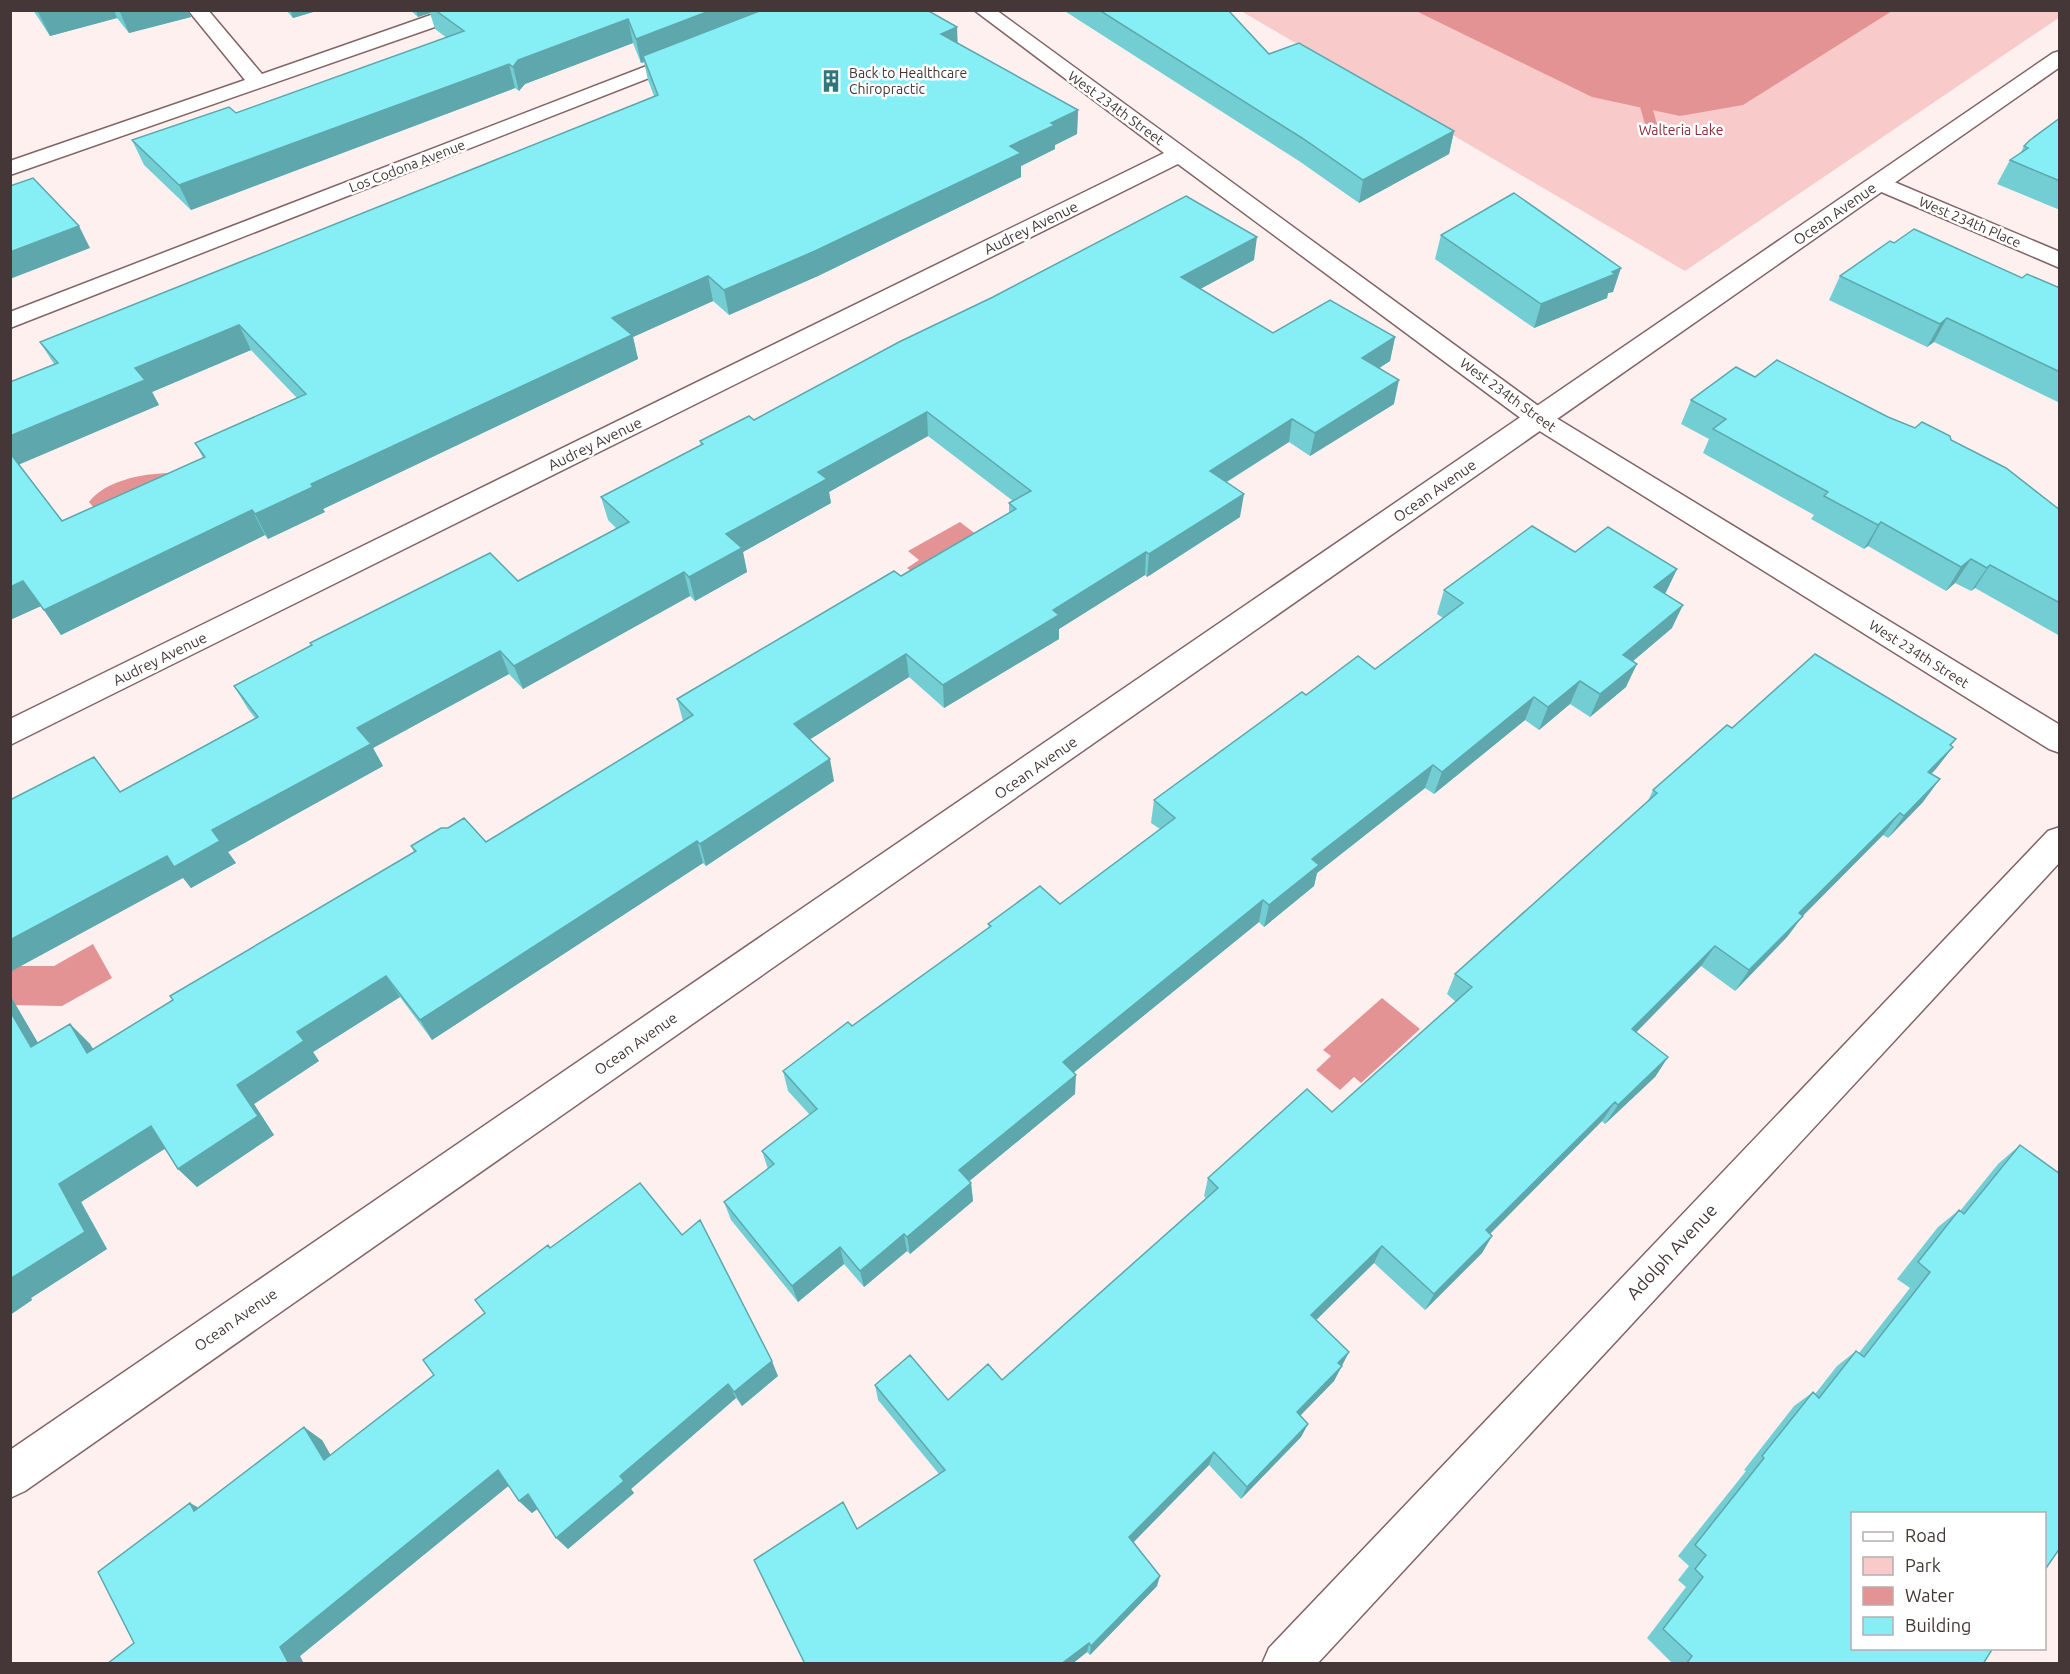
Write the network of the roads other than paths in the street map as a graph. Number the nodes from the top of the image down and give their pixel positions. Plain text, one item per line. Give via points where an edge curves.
1 (197, 10) edge
2 (465, 10) edge
3 (983, 10) edge
4 (703, 50) edge
5 (2060, 57) edge
6 (258, 83) junction
7 (1180, 154) junction
8 (10, 169) edge
9 (1880, 183) junction
10 (2060, 261) edge
11 (10, 321) edge
12 (1539, 419) junction
13 (10, 733) edge
14 (2060, 741) edge
15 (2060, 840) edge
16 (10, 1476) edge
17 (1285, 1664) edge

1 - 6 street
2 - 6 street
3 - 7 street, West 234th Street
4 - 11 street, Los Codona Avenue
5 - 9 street, Ocean Avenue
6 - 8 street
7 - 12 street, West 234th Street
7 - 13 street, Audrey Avenue
9 - 10 street, West 234th Place
9 - 12 street, Ocean Avenue
12 - 14 street, West 234th Street
12 - 16 street, Ocean Avenue
15 - 17 street, Adolph Avenue

